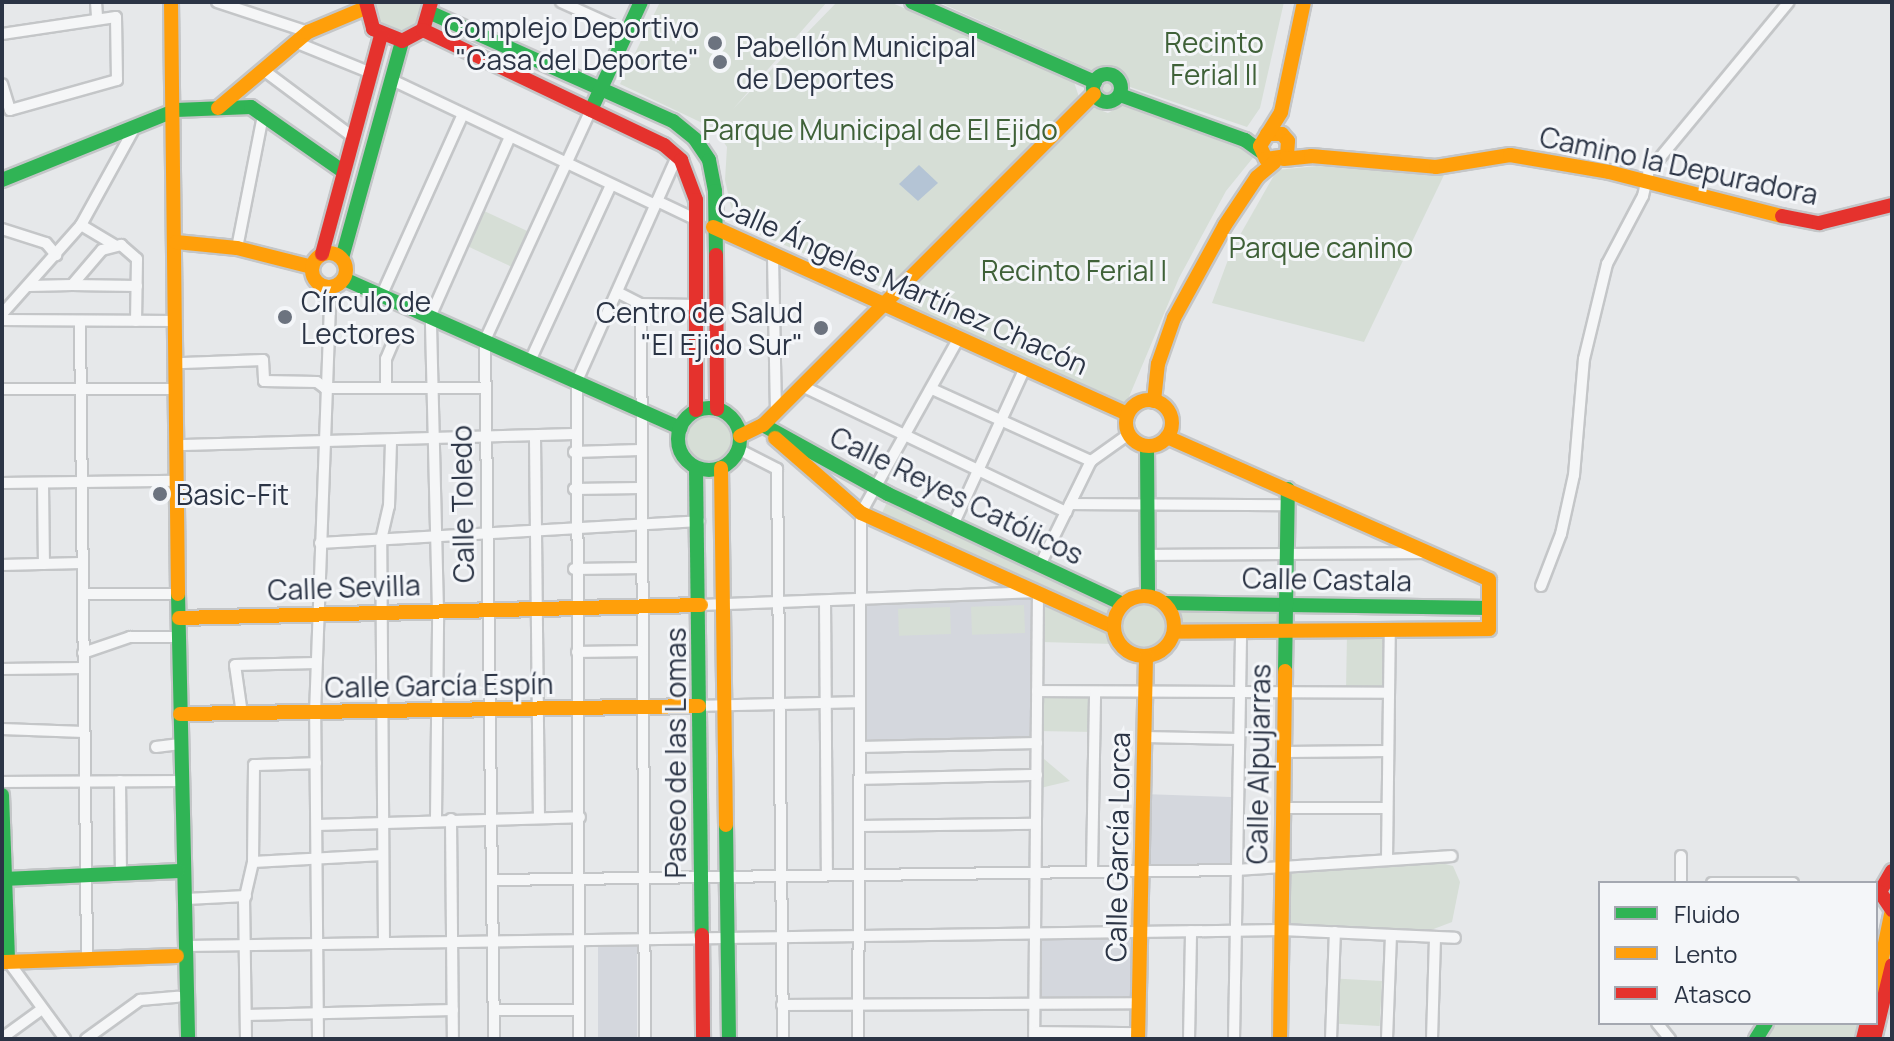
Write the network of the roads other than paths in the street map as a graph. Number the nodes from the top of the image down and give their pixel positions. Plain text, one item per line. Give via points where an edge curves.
1 (96, 2) edge
2 (171, 2) edge
3 (179, 2) edge
4 (217, 2) edge
5 (561, 2) edge
6 (641, 2) edge
7 (912, 2) edge
8 (1304, 2) edge
9 (1789, 2) edge
10 (366, 5) edge
11 (574, 5) edge
12 (431, 7) edge
13 (97, 17) junction
14 (423, 30) junction
15 (308, 32) junction
16 (627, 32) junction
17 (2, 34) edge
18 (381, 36) junction
19 (402, 41) junction
20 (295, 42) junction
21 (262, 69) junction
22 (371, 73) junction
23 (392, 80) junction
24 (2, 84) edge
25 (601, 88) junction
26 (1094, 88) junction
27 (1120, 95) junction
28 (218, 108) junction
29 (176, 110) junction
30 (591, 110) junction
31 (257, 111) junction
32 (1281, 112) junction
33 (463, 114) junction
34 (134, 129) junction
35 (690, 135) junction
36 (353, 137) junction
37 (509, 139) junction
38 (1287, 139) junction
39 (1269, 150) junction
40 (677, 156) junction
41 (1311, 156) junction
42 (566, 164) junction
43 (344, 172) junction
44 (2, 180) edge
45 (1646, 183) junction
46 (611, 185) junction
47 (656, 203) junction
48 (1892, 205) edge
49 (697, 220) junction
50 (81, 225) junction
51 (2, 229) edge
52 (718, 230) junction
53 (176, 242) junction
54 (115, 245) junction
55 (237, 248) junction
56 (322, 254) junction
57 (56, 255) junction
58 (773, 257) junction
59 (342, 258) junction
60 (312, 267) junction
61 (175, 270) junction
62 (337, 283) junction
63 (72, 285) junction
64 (29, 286) junction
65 (137, 286) junction
66 (383, 292) junction
67 (617, 292) junction
68 (641, 304) junction
69 (696, 305) junction
70 (882, 305) junction
71 (431, 315) junction
72 (2, 317) edge
73 (136, 321) junction
74 (175, 321) junction
75 (80, 322) junction
76 (396, 336) dead end
77 (959, 338) junction
78 (485, 340) junction
79 (183, 356) junction
80 (530, 361) junction
81 (1025, 368) junction
82 (577, 381) junction
83 (802, 386) junction
84 (431, 387) junction
85 (325, 388) junction
86 (386, 388) junction
87 (485, 388) junction
88 (2, 389) edge
89 (80, 389) junction
90 (175, 389) junction
91 (932, 389) junction
92 (1154, 401) junction
93 (717, 409) junction
94 (640, 410) junction
95 (696, 410) junction
96 (175, 413) junction
97 (776, 413) junction
98 (1128, 414) junction
99 (1001, 420) junction
100 (680, 428) junction
101 (766, 428) junction
102 (574, 434) junction
103 (1129, 434) junction
104 (487, 437) junction
105 (1167, 437) junction
106 (433, 438) junction
107 (535, 438) junction
108 (906, 438) junction
109 (391, 442) junction
110 (739, 442) junction
111 (323, 443) junction
112 (184, 445) junction
113 (1147, 446) junction
114 (640, 450) junction
115 (574, 452) junction
116 (1091, 461) junction
117 (696, 468) junction
118 (721, 468) junction
119 (978, 472) junction
120 (178, 474) junction
121 (2, 483) edge
122 (43, 484) junction
123 (82, 484) junction
124 (640, 488) junction
125 (878, 488) junction
126 (574, 489) junction
127 (1288, 489) junction
128 (1147, 505) junction
129 (1287, 505) junction
130 (1068, 508) junction
131 (861, 513) junction
132 (699, 521) junction
133 (641, 523) junction
134 (954, 523) junction
135 (574, 527) junction
136 (535, 530) junction
137 (488, 533) junction
138 (433, 539) junction
139 (381, 540) junction
140 (320, 543) junction
141 (1433, 553) junction
142 (1286, 554) junction
143 (1147, 555) junction
144 (81, 563) junction
145 (44, 564) junction
146 (2, 565) edge
147 (1040, 565) junction
148 (642, 568) junction
149 (574, 569) junction
150 (1541, 586) dead end
151 (1038, 592) junction
152 (83, 594) junction
153 (179, 594) junction
154 (1148, 595) junction
155 (861, 599) junction
156 (825, 601) junction
157 (779, 603) junction
158 (1164, 603) junction
159 (1123, 604) junction
160 (701, 605) junction
161 (724, 605) junction
162 (1287, 606) junction
163 (538, 607) junction
164 (641, 607) junction
165 (576, 608) junction
166 (1489, 608) junction
167 (491, 609) junction
168 (438, 611) junction
169 (381, 613) junction
170 (317, 614) junction
171 (179, 618) junction
172 (1114, 627) junction
173 (1285, 629) junction
174 (1390, 629) junction
175 (1241, 631) junction
176 (1174, 632) junction
177 (179, 637) junction
178 (642, 651) junction
179 (577, 652) junction
180 (83, 653) junction
181 (1146, 656) junction
182 (316, 663) junction
183 (83, 668) junction
184 (2, 669) edge
185 (1037, 691) junction
186 (1095, 692) junction
187 (1147, 692) junction
188 (1240, 693) junction
189 (1284, 693) junction
190 (1389, 693) junction
191 (860, 702) junction
192 (826, 703) junction
193 (780, 704) junction
194 (699, 706) junction
195 (724, 706) junction
196 (642, 708) junction
197 (537, 709) junction
198 (578, 709) junction
199 (489, 711) junction
200 (383, 712) junction
201 (437, 712) junction
202 (180, 714) junction
203 (242, 714) junction
204 (315, 714) junction
205 (2, 729) edge
206 (84, 732) junction
207 (1145, 737) junction
208 (1239, 739) junction
209 (1037, 743) junction
210 (180, 744) junction
211 (156, 747) dead end
212 (860, 747) junction
213 (1388, 751) junction
214 (1284, 752) junction
215 (316, 763) junction
216 (1037, 775) junction
217 (860, 779) junction
218 (84, 781) junction
219 (120, 781) junction
220 (180, 781) junction
221 (2, 782) edge
222 (2, 795) edge
223 (1283, 808) junction
224 (1387, 808) junction
225 (580, 817) junction
226 (491, 818) junction
227 (539, 818) junction
228 (436, 819) junction
229 (451, 819) junction
230 (383, 820) junction
231 (1036, 824) junction
232 (317, 825) junction
233 (860, 826) junction
234 (181, 848) junction
235 (383, 855) junction
236 (1452, 856) dead end
237 (1681, 856) dead end
238 (317, 859) junction
239 (1387, 860) junction
240 (253, 862) junction
241 (1283, 869) junction
242 (1036, 870) junction
243 (1092, 870) junction
244 (1237, 870) junction
245 (178, 871) junction
246 (1141, 871) junction
247 (1892, 871) edge
248 (121, 873) junction
249 (827, 874) junction
250 (859, 874) junction
251 (85, 875) junction
252 (781, 875) junction
253 (701, 877) junction
254 (726, 877) junction
255 (644, 878) junction
256 (4, 879) edge
257 (493, 880) junction
258 (579, 880) junction
259 (1681, 881) edge
260 (246, 896) junction
261 (186, 899) junction
262 (1886, 905) edge
263 (187, 918) junction
264 (1236, 930) junction
265 (1282, 930) junction
266 (1191, 931) junction
267 (1142, 932) junction
268 (1335, 932) junction
269 (1035, 934) junction
270 (1391, 935) junction
271 (859, 937) junction
272 (1435, 937) junction
273 (782, 938) junction
274 (1455, 938) dead end
275 (702, 939) junction
276 (727, 939) junction
277 (644, 940) junction
278 (577, 941) junction
279 (452, 942) junction
280 (494, 942) junction
281 (384, 943) junction
282 (317, 944) junction
283 (246, 945) junction
284 (182, 951) junction
285 (87, 959) junction
286 (5, 962) edge
287 (1883, 962) edge
288 (178, 997) junction
289 (1139, 1003) junction
290 (1035, 1004) junction
291 (782, 1005) junction
292 (1878, 1005) edge
293 (859, 1006) junction
294 (42, 1009) junction
295 (453, 1010) junction
296 (495, 1010) junction
297 (578, 1010) junction
298 (318, 1013) junction
299 (246, 1015) junction
300 (1034, 1035) edge
301 (1138, 1036) edge
302 (2, 1038) edge
303 (65, 1039) edge
304 (86, 1039) edge
305 (178, 1039) edge
306 (188, 1039) edge
307 (246, 1039) edge
308 (318, 1039) edge
309 (453, 1039) edge
310 (494, 1039) edge
311 (579, 1039) edge
312 (645, 1039) edge
313 (703, 1039) edge
314 (729, 1039) edge
315 (783, 1039) edge
316 (858, 1039) edge
317 (1189, 1039) edge
318 (1234, 1039) edge
319 (1280, 1039) edge
320 (1331, 1039) edge
321 (1387, 1039) edge
322 (1432, 1039) edge

1 - 13 street
2 - 29 street
3 - 29 street
4 - 15 street
5 - 11 street
6 - 16 street, Calle Toledo
7 - 26 street
8 - 32 street
9 - 45 street via 1649,171
10 - 15 street
10 - 18 street
11 - 16 street
12 - 14 street
12 - 25 street
13 - 17 street
13 - 24 street via 116,17 117,80 10,110
14 - 19 street
14 - 30 street
15 - 20 street
16 - 25 street, Calle Toledo
18 - 19 street
18 - 22 street
19 - 23 street
20 - 21 street
20 - 22 street
21 - 28 street
21 - 36 street
22 - 36 street
23 - 33 street, Calle Ángeles Martínez Chacón
23 - 59 street
25 - 30 street, Calle Toledo
25 - 35 street via 673,121
26 - 27 street via 1105,102
26 - 27 street via 1101,76 1114,76
26 - 70 street
27 - 39 street, Camino la Depuradora
28 - 29 street
28 - 31 street
29 - 34 street
29 - 53 street
30 - 40 street
30 - 42 street, Calle Toledo
31 - 43 street
31 - 55 street
32 - 38 street
32 - 39 street
33 - 37 street, Calle Ángeles Martínez Chacón
33 - 66 street
34 - 44 street
34 - 50 street
35 - 40 street
35 - 52 street via 709,160
36 - 43 street
37 - 42 street, Calle Ángeles Martínez Chacón
37 - 71 street
38 - 39 street
38 - 39 street
38 - 41 street, Camino la Depuradora
39 - 41 street, Camino la Depuradora
39 - 92 street via 1174,318 1158,364
40 - 47 street
40 - 49 street via 691,176
41 - 45 street, Camino la Depuradora via 1436,167 1510,155
42 - 46 street, Calle Ángeles Martínez Chacón
42 - 78 street, Calle Toledo
43 - 56 street
45 - 48 street, Camino la Depuradora via 1819,223
45 - 150 street via 1607,264 1594,308 1574,475 1561,534
46 - 47 street, Calle Ángeles Martínez Chacón
46 - 80 street
47 - 49 street, Calle Ángeles Martínez Chacón
47 - 67 street
49 - 52 street, Calle Ángeles Martínez Chacón
49 - 69 street
50 - 54 street
50 - 57 street
51 - 57 street via 46,243
52 - 58 street, Calle Ángeles Martínez Chacón
52 - 93 street
53 - 55 street
53 - 61 street
54 - 63 street via 102,250
54 - 65 street via 137,259
55 - 60 street
56 - 59 street
56 - 60 street
57 - 64 street
58 - 70 street, Calle Ángeles Martínez Chacón
58 - 97 street
59 - 62 street
60 - 62 street via 317,282
61 - 74 street
61 - 79 street
62 - 66 street
62 - 85 street
63 - 64 street
63 - 65 street
64 - 72 street
65 - 73 street
66 - 71 street
67 - 68 street
67 - 82 street
68 - 69 street
68 - 94 street
69 - 95 street
70 - 77 street, Calle Ángeles Martínez Chacón
70 - 83 street
71 - 78 street
71 - 84 street
72 - 75 street
73 - 74 street
73 - 75 street
74 - 79 street
74 - 90 street
75 - 89 street
76 - 86 street via 386,359
77 - 81 street, Calle Ángeles Martínez Chacón
77 - 91 street
78 - 80 street
78 - 87 street, Calle Toledo
79 - 85 street via 263,360 264,381 317,382
79 - 112 street
80 - 82 street
81 - 98 street, Calle Ángeles Martínez Chacón
81 - 99 street
82 - 94 street
82 - 102 street
83 - 97 street
83 - 108 street
84 - 86 street
84 - 87 street
84 - 106 street
85 - 86 street
85 - 111 street
87 - 104 street, Calle Toledo
88 - 89 street
89 - 90 street
89 - 123 street
90 - 96 street
91 - 99 street
91 - 108 street
92 - 98 street via 1139,403
92 - 105 street via 1170,415
93 - 95 street
93 - 110 street via 732,419
94 - 100 street
94 - 114 street
95 - 100 street
96 - 112 street
96 - 120 street
97 - 101 street
98 - 103 street
99 - 116 street
99 - 119 street
100 - 117 street via 678,447
101 - 110 street
101 - 125 street, Calle Reyes Católicos
101 - 131 street, Calle Reyes Católicos
102 - 107 street
102 - 115 street
103 - 113 street
103 - 116 street
104 - 106 street
104 - 107 street
104 - 137 street, Calle Toledo
105 - 113 street
105 - 127 street
106 - 109 street
106 - 138 street
107 - 136 street
108 - 119 street
108 - 125 street
109 - 111 street
109 - 139 street via 389,506
110 - 118 street
110 - 157 street via 777,469
111 - 112 street
111 - 140 street
112 - 120 street
113 - 128 street
114 - 115 street
114 - 124 street
115 - 126 street
116 - 130 street
117 - 118 street
117 - 132 street, Paseo de las Lomas
118 - 161 street, Paseo de las Lomas
119 - 130 street
119 - 134 street
120 - 123 street
120 - 153 street
121 - 122 street
122 - 123 street
122 - 145 street
123 - 144 street
124 - 126 street
124 - 133 street
125 - 131 street
125 - 134 street, Calle Reyes Católicos
126 - 135 street
127 - 129 street, Calle Alpujarras
127 - 141 street
128 - 129 street
128 - 130 street
128 - 143 street
129 - 142 street, Calle Alpujarras
130 - 147 street
131 - 151 street, Calle Reyes Católicos
131 - 155 street
132 - 133 street
132 - 160 street, Paseo de las Lomas
133 - 135 street
133 - 148 street
134 - 147 street, Calle Reyes Católicos
135 - 136 street
135 - 149 street
136 - 137 street
136 - 163 street
137 - 138 street
137 - 167 street, Calle Toledo
138 - 139 street
138 - 168 street
139 - 140 street
139 - 169 street
140 - 170 street
141 - 142 street
141 - 166 street via 1489,580
142 - 143 street
142 - 162 street, Calle Alpujarras
143 - 154 street
144 - 145 street
144 - 152 street
145 - 146 street
147 - 159 street, Calle Reyes Católicos
148 - 149 street
148 - 164 street
149 - 165 street
151 - 155 street
151 - 172 street, Calle Reyes Católicos
151 - 185 street
152 - 153 street
152 - 180 street
153 - 171 street
154 - 158 street
154 - 159 street
155 - 156 street
155 - 191 street
156 - 157 street
156 - 192 street
157 - 161 street
157 - 193 street
158 - 162 street, Calle Castala
158 - 176 street via 1173,616
159 - 172 street
160 - 161 street
160 - 164 street, Calle Sevilla
160 - 194 street, Paseo de las Lomas
161 - 195 street, Paseo de las Lomas
162 - 166 street, Calle Castala
162 - 173 street, Calle Alpujarras
163 - 165 street, Calle Sevilla
163 - 167 street, Calle Sevilla
163 - 197 street
164 - 165 street, Calle Sevilla
164 - 178 street
165 - 179 street
166 - 174 street, Calle Castala via 1489,629
167 - 168 street, Calle Sevilla
167 - 199 street, Calle Toledo
168 - 169 street, Calle Sevilla
168 - 201 street
169 - 170 street, Calle Sevilla
169 - 200 street
170 - 171 street, Calle Sevilla
170 - 182 street
171 - 177 street
172 - 181 street via 1125,648
173 - 174 street, Calle Castala
173 - 175 street, Calle Castala
173 - 189 street, Calle Alpujarras
174 - 190 street
175 - 176 street, Calle Castala
175 - 188 street
176 - 181 street via 1164,649
177 - 180 street via 130,637
177 - 202 street
178 - 179 street
178 - 196 street
179 - 198 street
180 - 183 street
181 - 187 street, Calle García Lorca
182 - 203 street via 235,665
182 - 204 street
183 - 184 street
183 - 206 street
185 - 186 street
185 - 209 street
186 - 187 street
186 - 243 street
187 - 188 street
187 - 207 street, Calle García Lorca
188 - 189 street
188 - 208 street
189 - 190 street
189 - 214 street, Calle Alpujarras
190 - 213 street
191 - 192 street
191 - 212 street
192 - 193 street
192 - 249 street
193 - 195 street
193 - 252 street
194 - 195 street
194 - 196 street, Calle García Espín
194 - 253 street, Paseo de las Lomas
195 - 254 street, Paseo de las Lomas
196 - 198 street, Calle García Espín
196 - 255 street
197 - 198 street, Calle García Espín
197 - 199 street, Calle García Espín
197 - 227 street
198 - 225 street
199 - 201 street, Calle García Espín
199 - 226 street, Calle Toledo
200 - 201 street, Calle García Espín
200 - 204 street, Calle García Espín
200 - 230 street
201 - 228 street
202 - 203 street, Calle García Espín
202 - 210 street
203 - 204 street, Calle García Espín
204 - 215 street
205 - 206 street
206 - 218 street
207 - 208 street
207 - 246 street, Calle García Lorca
208 - 244 street
209 - 212 street
209 - 216 street
210 - 211 street
210 - 220 street
212 - 217 street
213 - 214 street
213 - 224 street
214 - 223 street, Calle Alpujarras
215 - 232 street
215 - 240 street via 254,765
216 - 217 street
216 - 231 street
217 - 233 street
218 - 219 street
218 - 221 street
218 - 251 street
219 - 220 street
219 - 248 street
220 - 234 street
222 - 256 street
223 - 224 street
223 - 241 street, Calle Alpujarras
224 - 239 street
225 - 227 street
225 - 258 street
226 - 227 street
226 - 229 street
226 - 257 street, Calle Toledo
228 - 229 street
228 - 230 street
229 - 279 street
230 - 232 street
230 - 235 street
231 - 233 street
231 - 242 street
232 - 238 street
233 - 250 street
234 - 245 street
234 - 261 street
235 - 238 street
235 - 281 street
236 - 239 street
237 - 259 street
238 - 240 street
238 - 282 street
239 - 241 street
240 - 260 street
241 - 244 street
241 - 265 street, Calle Alpujarras
242 - 243 street
242 - 250 street
242 - 269 street
243 - 246 street
244 - 246 street
244 - 264 street
245 - 248 street
245 - 263 street
245 - 284 street
246 - 267 street, Calle García Lorca
247 - 262 street via 1883,879
248 - 251 street
249 - 250 street
249 - 252 street
250 - 271 street
251 - 256 street
251 - 285 street
252 - 254 street
252 - 273 street
253 - 254 street
253 - 255 street
253 - 275 street, Paseo de las Lomas
254 - 276 street, Paseo de las Lomas
255 - 258 street
255 - 277 street
256 - 286 street
257 - 258 street
257 - 280 street, Calle Toledo
258 - 278 street
260 - 261 street
260 - 283 street
261 - 263 street
262 - 287 street
263 - 284 street
264 - 265 street
264 - 266 street
264 - 318 street
265 - 268 street
265 - 319 street, Calle Alpujarras
266 - 267 street
266 - 317 street
267 - 269 street
267 - 289 street, Calle García Lorca
268 - 270 street
268 - 320 street
269 - 271 street
269 - 290 street
270 - 272 street
270 - 321 street
271 - 273 street
271 - 293 street
272 - 274 street
272 - 322 street
273 - 276 street
273 - 291 street
275 - 276 street
275 - 277 street
275 - 313 street, Paseo de las Lomas
276 - 314 street, Paseo de las Lomas
277 - 278 street
277 - 312 street
278 - 280 street
278 - 297 street
279 - 280 street
279 - 281 street
279 - 295 street
280 - 296 street, Calle Toledo
281 - 282 street
282 - 283 street
282 - 298 street
283 - 284 street
283 - 299 street
284 - 285 street
284 - 288 street
284 - 306 street
285 - 286 street
286 - 294 street
287 - 292 street
288 - 304 street via 140,1000
288 - 305 street
289 - 290 street
289 - 301 street, Calle García Lorca
290 - 293 street
290 - 300 street
291 - 293 street
291 - 315 street
293 - 316 street
294 - 302 street
294 - 303 street
295 - 298 street
295 - 309 street
296 - 297 street
296 - 310 street, Calle Toledo
297 - 311 street
298 - 299 street
298 - 308 street
299 - 307 street
300 - 301 street

